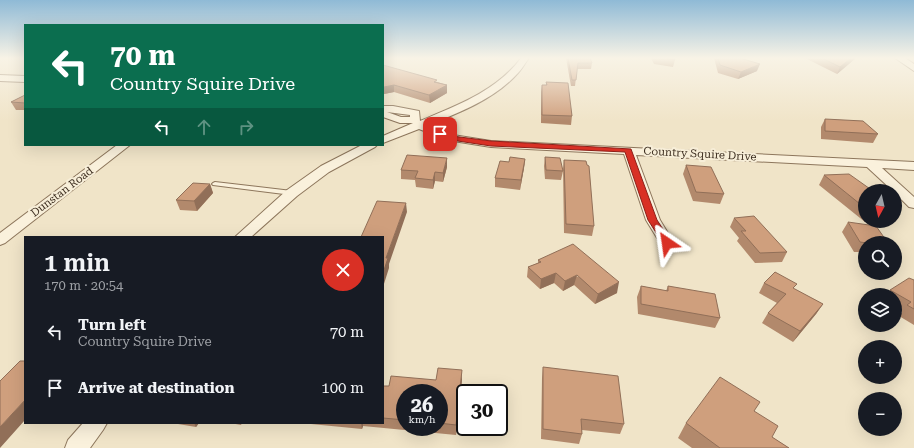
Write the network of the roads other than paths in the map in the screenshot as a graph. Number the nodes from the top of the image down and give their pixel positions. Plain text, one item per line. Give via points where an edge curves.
1 (507, 79) edge
2 (384, 109) edge
3 (384, 114) edge
4 (419, 123) junction
5 (384, 140) edge
6 (123, 146) edge
7 (369, 146) edge
8 (628, 150) junction
9 (871, 164) junction
10 (914, 166) edge
11 (215, 184) dead end
12 (292, 193) junction
13 (914, 204) edge
14 (243, 236) edge
15 (0, 240) edge
16 (667, 243) dead end
17 (95, 424) edge
18 (76, 448) edge

1 - 4 street via 462,106
2 - 4 street via 393,108 415,113
3 - 4 street
4 - 5 street
4 - 8 street, Country Squire Drive via 451,138 485,143
6 - 15 street, Dunstan Road
7 - 12 street via 325,169
8 - 9 street, Country Squire Drive
8 - 16 street via 653,220
9 - 10 street, Country Squire Drive
9 - 13 street
11 - 12 lane
12 - 14 street
17 - 18 street

